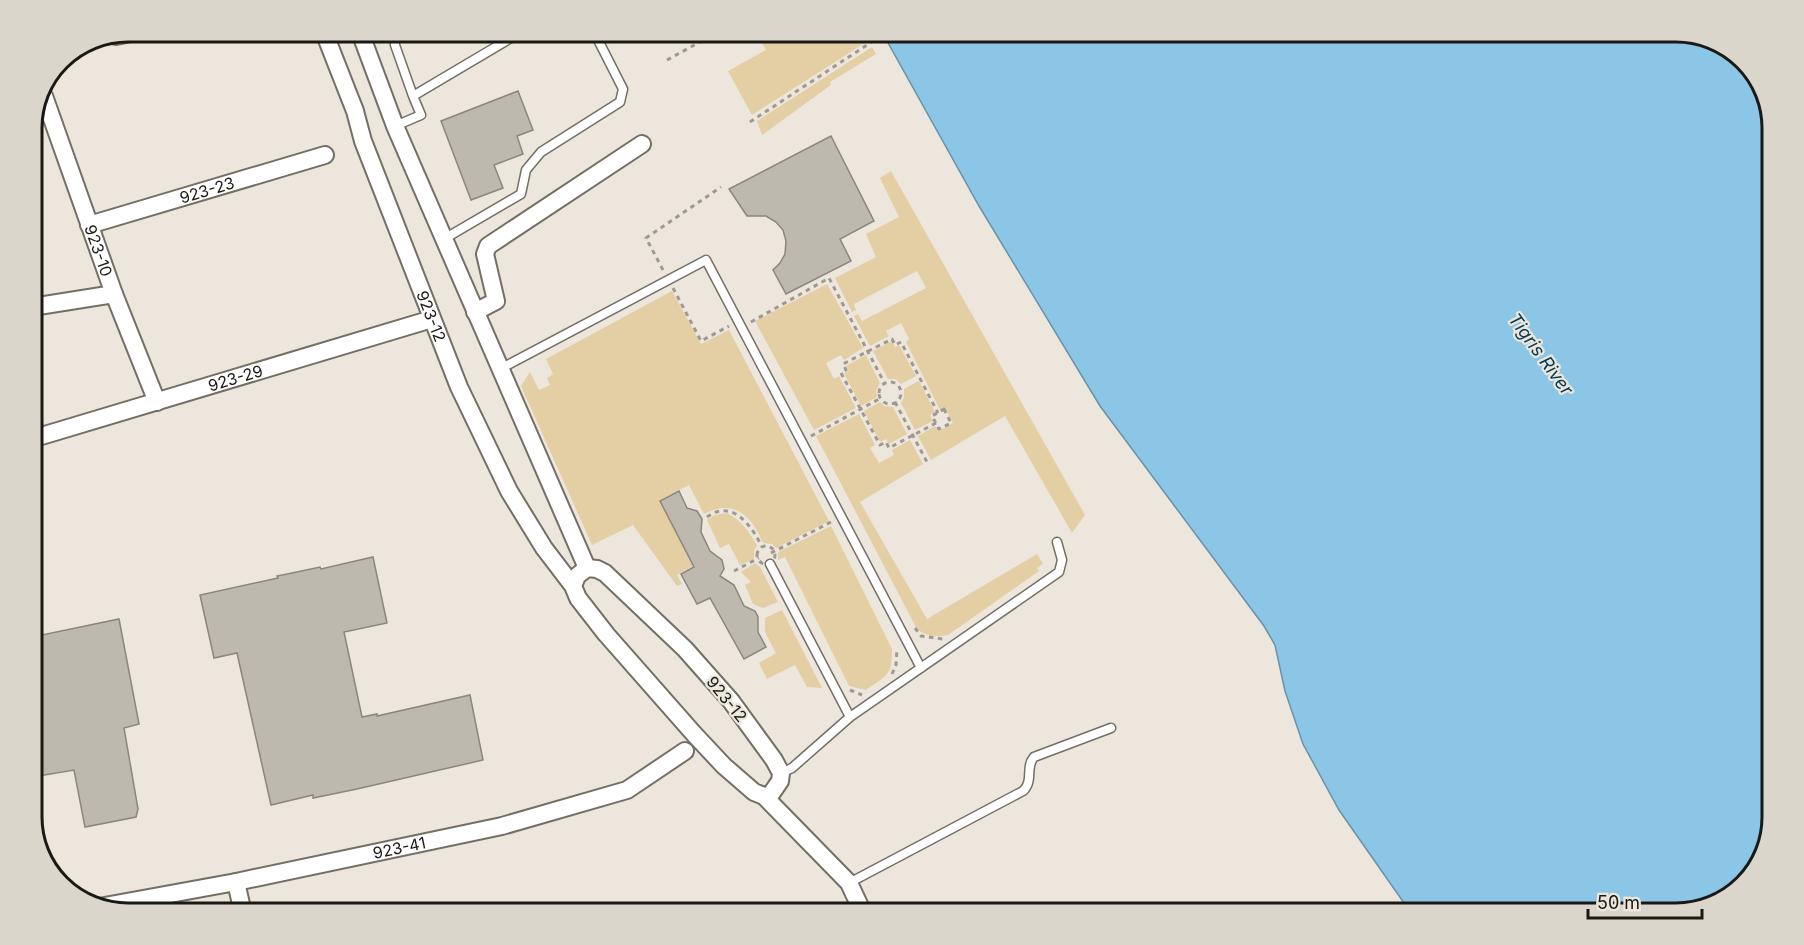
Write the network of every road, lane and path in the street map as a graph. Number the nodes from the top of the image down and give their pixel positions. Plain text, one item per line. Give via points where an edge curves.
1 (328, 42) edge
2 (364, 42) edge
3 (395, 42) edge
4 (504, 42) edge
5 (599, 42) edge
6 (700, 42) edge
7 (871, 42) edge
8 (667, 60) dead end
9 (413, 96) junction
10 (46, 103) edge
11 (750, 122) dead end
12 (395, 126) junction
13 (642, 144) dead end
14 (325, 154) dead end
15 (721, 188) dead end
16 (89, 225) junction
17 (444, 239) junction
18 (663, 270) dead end
19 (673, 288) dead end
20 (114, 294) junction
21 (42, 305) edge
22 (475, 312) junction
23 (432, 319) junction
24 (750, 322) dead end
25 (729, 326) dead end
26 (868, 351) junction
27 (500, 369) junction
28 (885, 384) junction
29 (880, 398) junction
30 (157, 402) junction
31 (895, 402) junction
32 (861, 409) junction
33 (938, 413) junction
34 (936, 423) junction
35 (913, 435) junction
36 (42, 436) edge
37 (811, 436) dead end
38 (927, 462) dead end
39 (707, 517) dead end
40 (831, 522) dead end
41 (1057, 542) dead end
42 (762, 547) dead end
43 (770, 564) dead end
44 (587, 568) junction
45 (734, 571) dead end
46 (573, 586) junction
47 (912, 625) dead end
48 (952, 636) dead end
49 (895, 643) dead end
50 (921, 668) junction
51 (891, 675) dead end
52 (846, 687) dead end
53 (867, 692) dead end
54 (850, 717) junction
55 (1111, 728) dead end
56 (686, 751) dead end
57 (781, 773) junction
58 (764, 796) junction
59 (236, 882) junction
60 (849, 883) junction
61 (124, 902) edge
62 (241, 903) edge
63 (858, 903) edge

1 - 23 street, 923-12
2 - 12 street
3 - 9 lane
4 - 9 lane
5 - 17 lane via 623,89 620,102 541,152 526,170 521,194
6 - 8 path
7 - 11 path
9 - 12 lane via 421,115
10 - 16 street, 923-10
12 - 17 street
13 - 22 street via 488,246 485,254 496,301
14 - 16 street, 923-23
15 - 18 path via 646,238
16 - 20 street, 923-10
17 - 22 street
19 - 25 path via 701,341
20 - 21 street
20 - 30 street, 923-10
22 - 27 street
23 - 30 street, 923-29
23 - 46 street, 923-12 via 459,387 509,491
24 - 26 path via 829,278
26 - 28 path
26 - 32 path via 843,364 846,370 842,373
26 - 33 path via 891,339 895,345 901,342
27 - 44 street
27 - 50 lane via 706,260
28 - 29 path
28 - 31 path via 893,383 899,388 900,396
29 - 31 path via 887,403
29 - 32 path
30 - 36 street, 923-29
31 - 35 path
32 - 35 path via 880,445 886,441 889,448
32 - 37 path
33 - 34 path via 932,416
33 - 34 path via 944,410 951,423 939,429
34 - 35 path
35 - 38 path
39 - 42 path via 730,511 754,530
40 - 45 path
41 - 50 lane via 1062,560 1059,572
43 - 54 lane
44 - 46 street
44 - 57 street, 923-12 via 605,573 685,649 731,701
46 - 58 street, 923-12 via 606,634 694,734 724,766
47 - 48 path via 921,636
49 - 51 path via 898,652
50 - 54 lane
52 - 53 path via 861,696
54 - 57 lane via 792,768
55 - 60 lane via 1034,757 1029,765 1030,782 1023,791
56 - 59 street, 923-41 via 627,790 502,826
57 - 58 street via 776,788
58 - 60 street, 923-12
59 - 61 street, 923-41
59 - 62 street
60 - 63 street, 923-12

